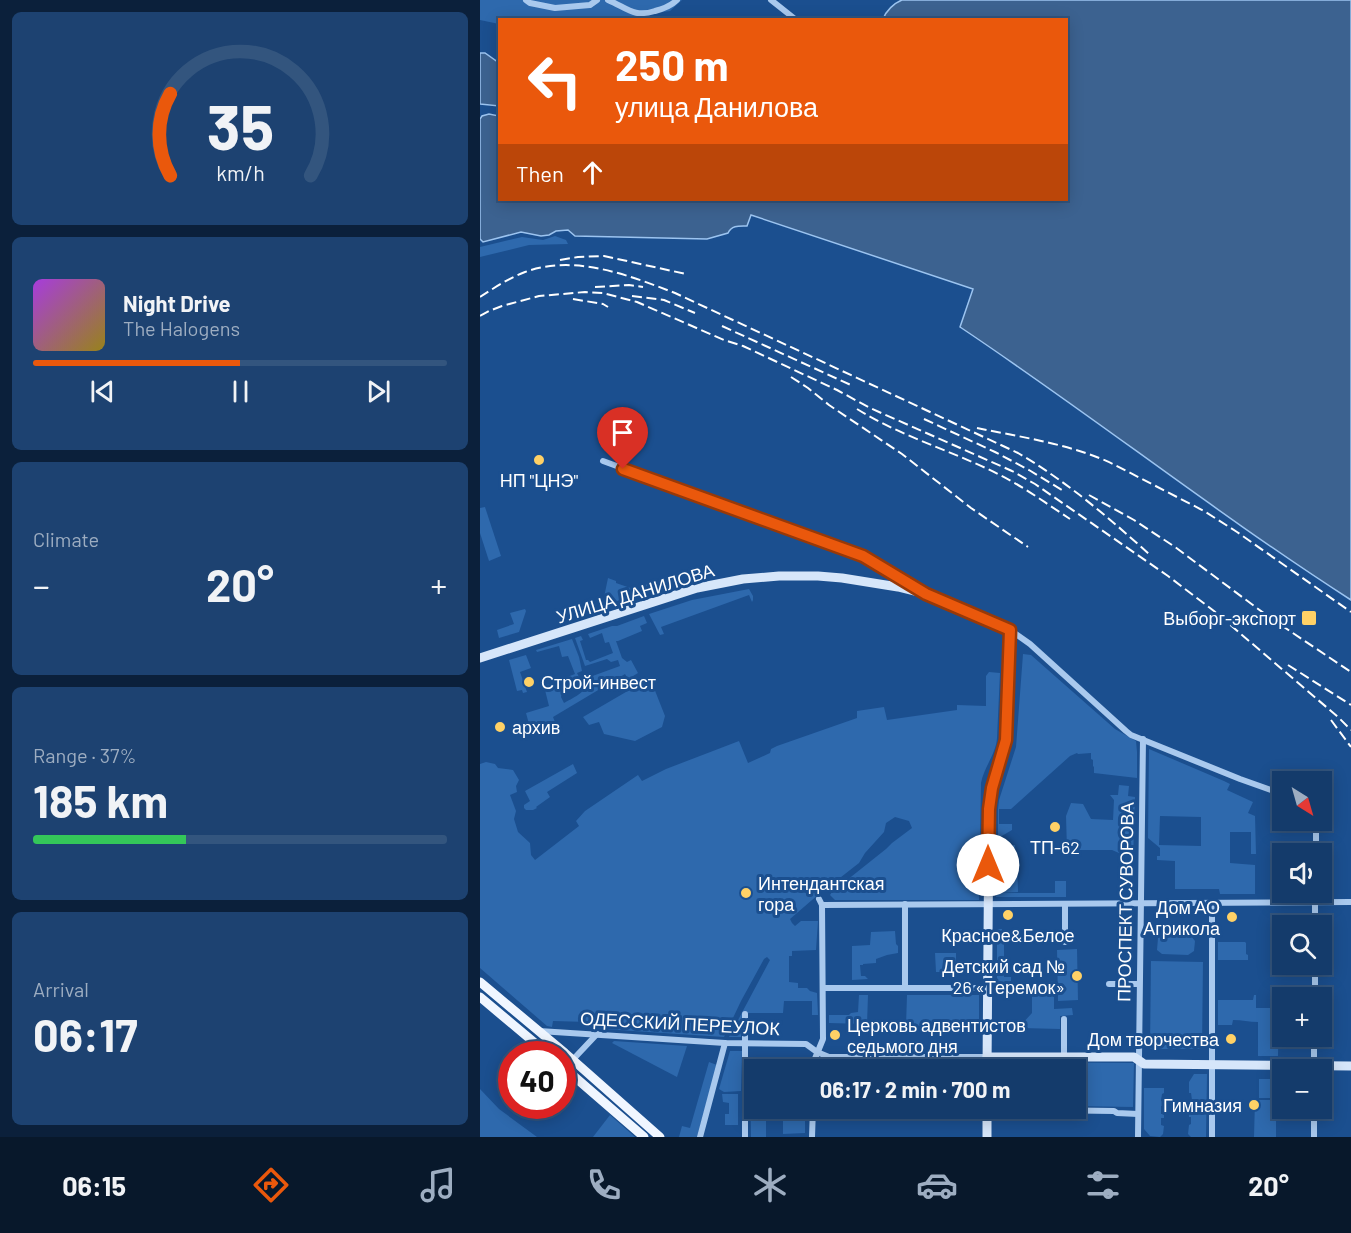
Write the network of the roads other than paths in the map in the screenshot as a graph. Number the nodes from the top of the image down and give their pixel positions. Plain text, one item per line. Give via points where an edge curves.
1 (526, 0) edge
2 (597, 0) edge
3 (608, 0) edge
4 (677, 0) edge
5 (771, 0) edge
6 (794, 18) edge
7 (603, 461) dead end
8 (879, 566) junction
9 (872, 582) junction
10 (926, 594) junction
11 (1010, 630) junction
12 (480, 658) edge
13 (1143, 739) junction
14 (1272, 790) edge
15 (1272, 902) edge
16 (1332, 902) edge
17 (1351, 902) edge
18 (1212, 903) junction
19 (905, 904) junction
20 (988, 904) junction
21 (1065, 904) junction
22 (1140, 904) junction
23 (1065, 942) dead end
24 (480, 982) edge
25 (1110, 984) dead end
26 (1139, 984) junction
27 (905, 987) junction
28 (823, 988) junction
29 (988, 988) junction
30 (1034, 988) dead end
31 (480, 997) edge
32 (745, 1014) dead end
33 (1064, 1019) dead end
34 (539, 1031) junction
35 (597, 1034) junction
36 (532, 1041) edge
37 (550, 1041) edge
38 (725, 1043) junction
39 (745, 1043) junction
40 (817, 1052) junction
41 (576, 1056) edge
42 (987, 1057) junction
43 (1064, 1057) junction
44 (815, 1059) edge
45 (1139, 1060) junction
46 (576, 1064) edge
47 (1212, 1065) junction
48 (1351, 1066) edge
49 (1272, 1067) edge
50 (1332, 1067) edge
51 (576, 1078) edge
52 (1086, 1111) edge
53 (1138, 1114) junction
54 (814, 1119) edge
55 (987, 1119) edge
56 (1314, 1119) edge
57 (644, 1137) edge
58 (660, 1137) edge
59 (700, 1137) edge
60 (745, 1137) edge
61 (812, 1137) edge
62 (987, 1137) edge
63 (1138, 1137) edge
64 (1212, 1137) edge
65 (1314, 1137) edge

1 - 2 street via 555,8 590,5
3 - 4 street via 644,15
5 - 6 street
7 - 8 street via 863,556
8 - 9 street via 882,576
8 - 10 street
9 - 10 street, УЛИЦА ДАНИЛОВА
9 - 12 street, УЛИЦА ДАНИЛОВА via 793,575 720,583
10 - 11 street, УЛИЦА ДАНИЛОВА
11 - 13 street, УЛИЦА ДАНИЛОВА via 1126,731
11 - 20 street via 1006,740 989,809
13 - 14 street, УЛИЦА ДАНИЛОВА
13 - 22 street, ПРОСПЕКТ СУВОРОВА
15 - 18 street
16 - 17 street
18 - 22 street
18 - 47 street
19 - 20 street
19 - 27 street
19 - 28 street via 821,902
20 - 21 street
20 - 29 street
21 - 22 street
21 - 23 street
22 - 26 street, ПРОСПЕКТ СУВОРОВА
24 - 34 main road
25 - 26 street
26 - 45 street, ПРОСПЕКТ СУВОРОВА
27 - 28 street
27 - 29 street
28 - 40 street via 823,1039
29 - 30 street
29 - 42 street
31 - 36 main road
32 - 39 street
33 - 43 street
34 - 35 street, ОДЕССКИЙ ПЕРЕУЛОК
34 - 37 main road
35 - 38 street, ОДЕССКИЙ ПЕРЕУЛОК
35 - 41 street
38 - 39 street, ОДЕССКИЙ ПЕРЕУЛОК
38 - 59 street
39 - 40 street, ОДЕССКИЙ ПЕРЕУЛОК via 806,1044
39 - 60 street
40 - 42 street, ОДЕССКИЙ ПЕРЕУЛОК via 829,1057
40 - 44 street
42 - 43 street
43 - 45 street
45 - 47 street via 1144,1064
45 - 53 street, ПРОСПЕКТ СУВОРОВА
46 - 58 main road
47 - 49 street
47 - 64 street
48 - 50 street
51 - 57 main road
52 - 53 street
53 - 63 street, ПРОСПЕКТ СУВОРОВА
54 - 61 street
55 - 62 street
56 - 65 street

